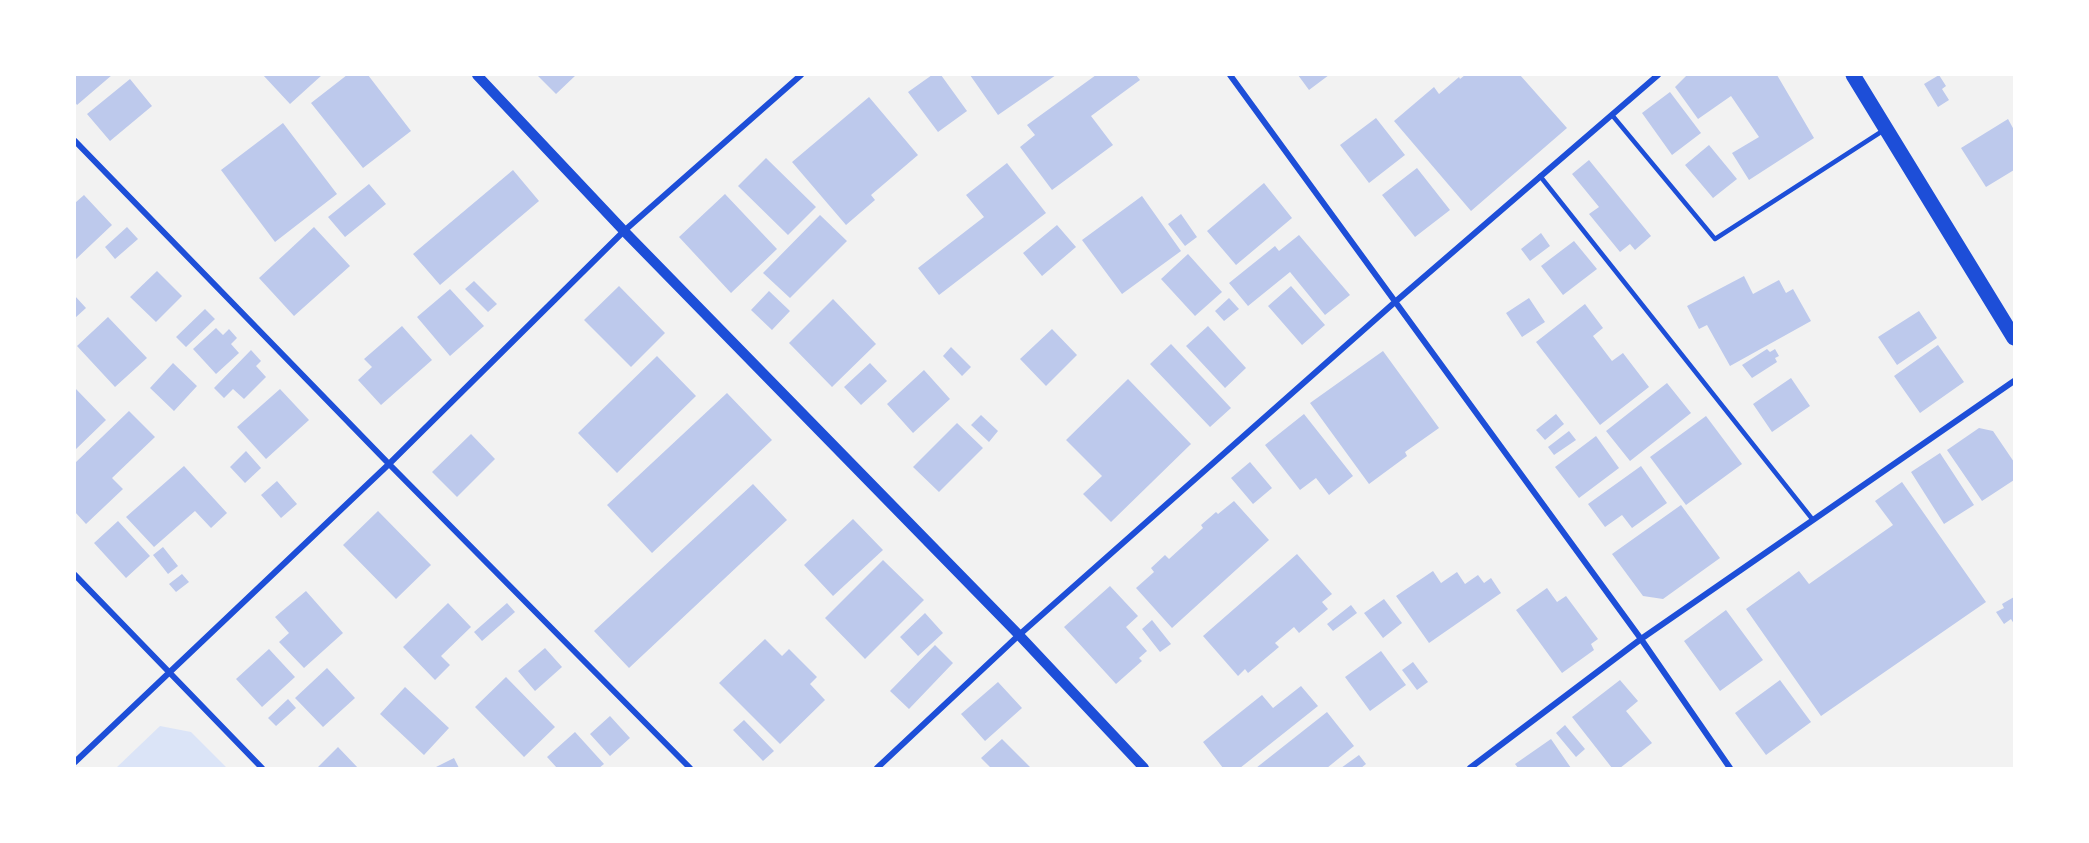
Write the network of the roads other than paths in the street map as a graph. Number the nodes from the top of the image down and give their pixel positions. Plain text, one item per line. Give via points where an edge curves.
1 (477, 75) edge
2 (801, 75) edge
3 (1230, 75) edge
4 (1658, 75) edge
5 (1853, 75) edge
6 (1612, 115) junction
7 (1886, 129) junction
8 (75, 141) edge
9 (1540, 176) junction
10 (624, 231) junction
11 (1395, 302) junction
12 (2014, 338) edge
13 (2014, 381) edge
14 (389, 464) junction
15 (1813, 520) junction
16 (75, 575) edge
17 (1019, 635) junction
18 (1641, 639) junction
19 (169, 671) junction
20 (75, 762) edge
21 (262, 768) edge
22 (690, 768) edge
23 (877, 768) edge
24 (1144, 768) edge
25 (1470, 768) edge
26 (1730, 768) edge

1 - 10 street
2 - 10 street
3 - 11 street
4 - 6 street
5 - 7 main road
6 - 7 lane via 1715,239
6 - 9 street
7 - 12 main road
8 - 14 street
9 - 11 street
9 - 15 lane
10 - 14 street
10 - 17 street
11 - 17 street
11 - 18 street
13 - 15 street
14 - 19 street
14 - 22 street
15 - 18 street
16 - 19 street
17 - 23 street
17 - 24 street
18 - 25 street
18 - 26 street
19 - 20 street
19 - 21 street

